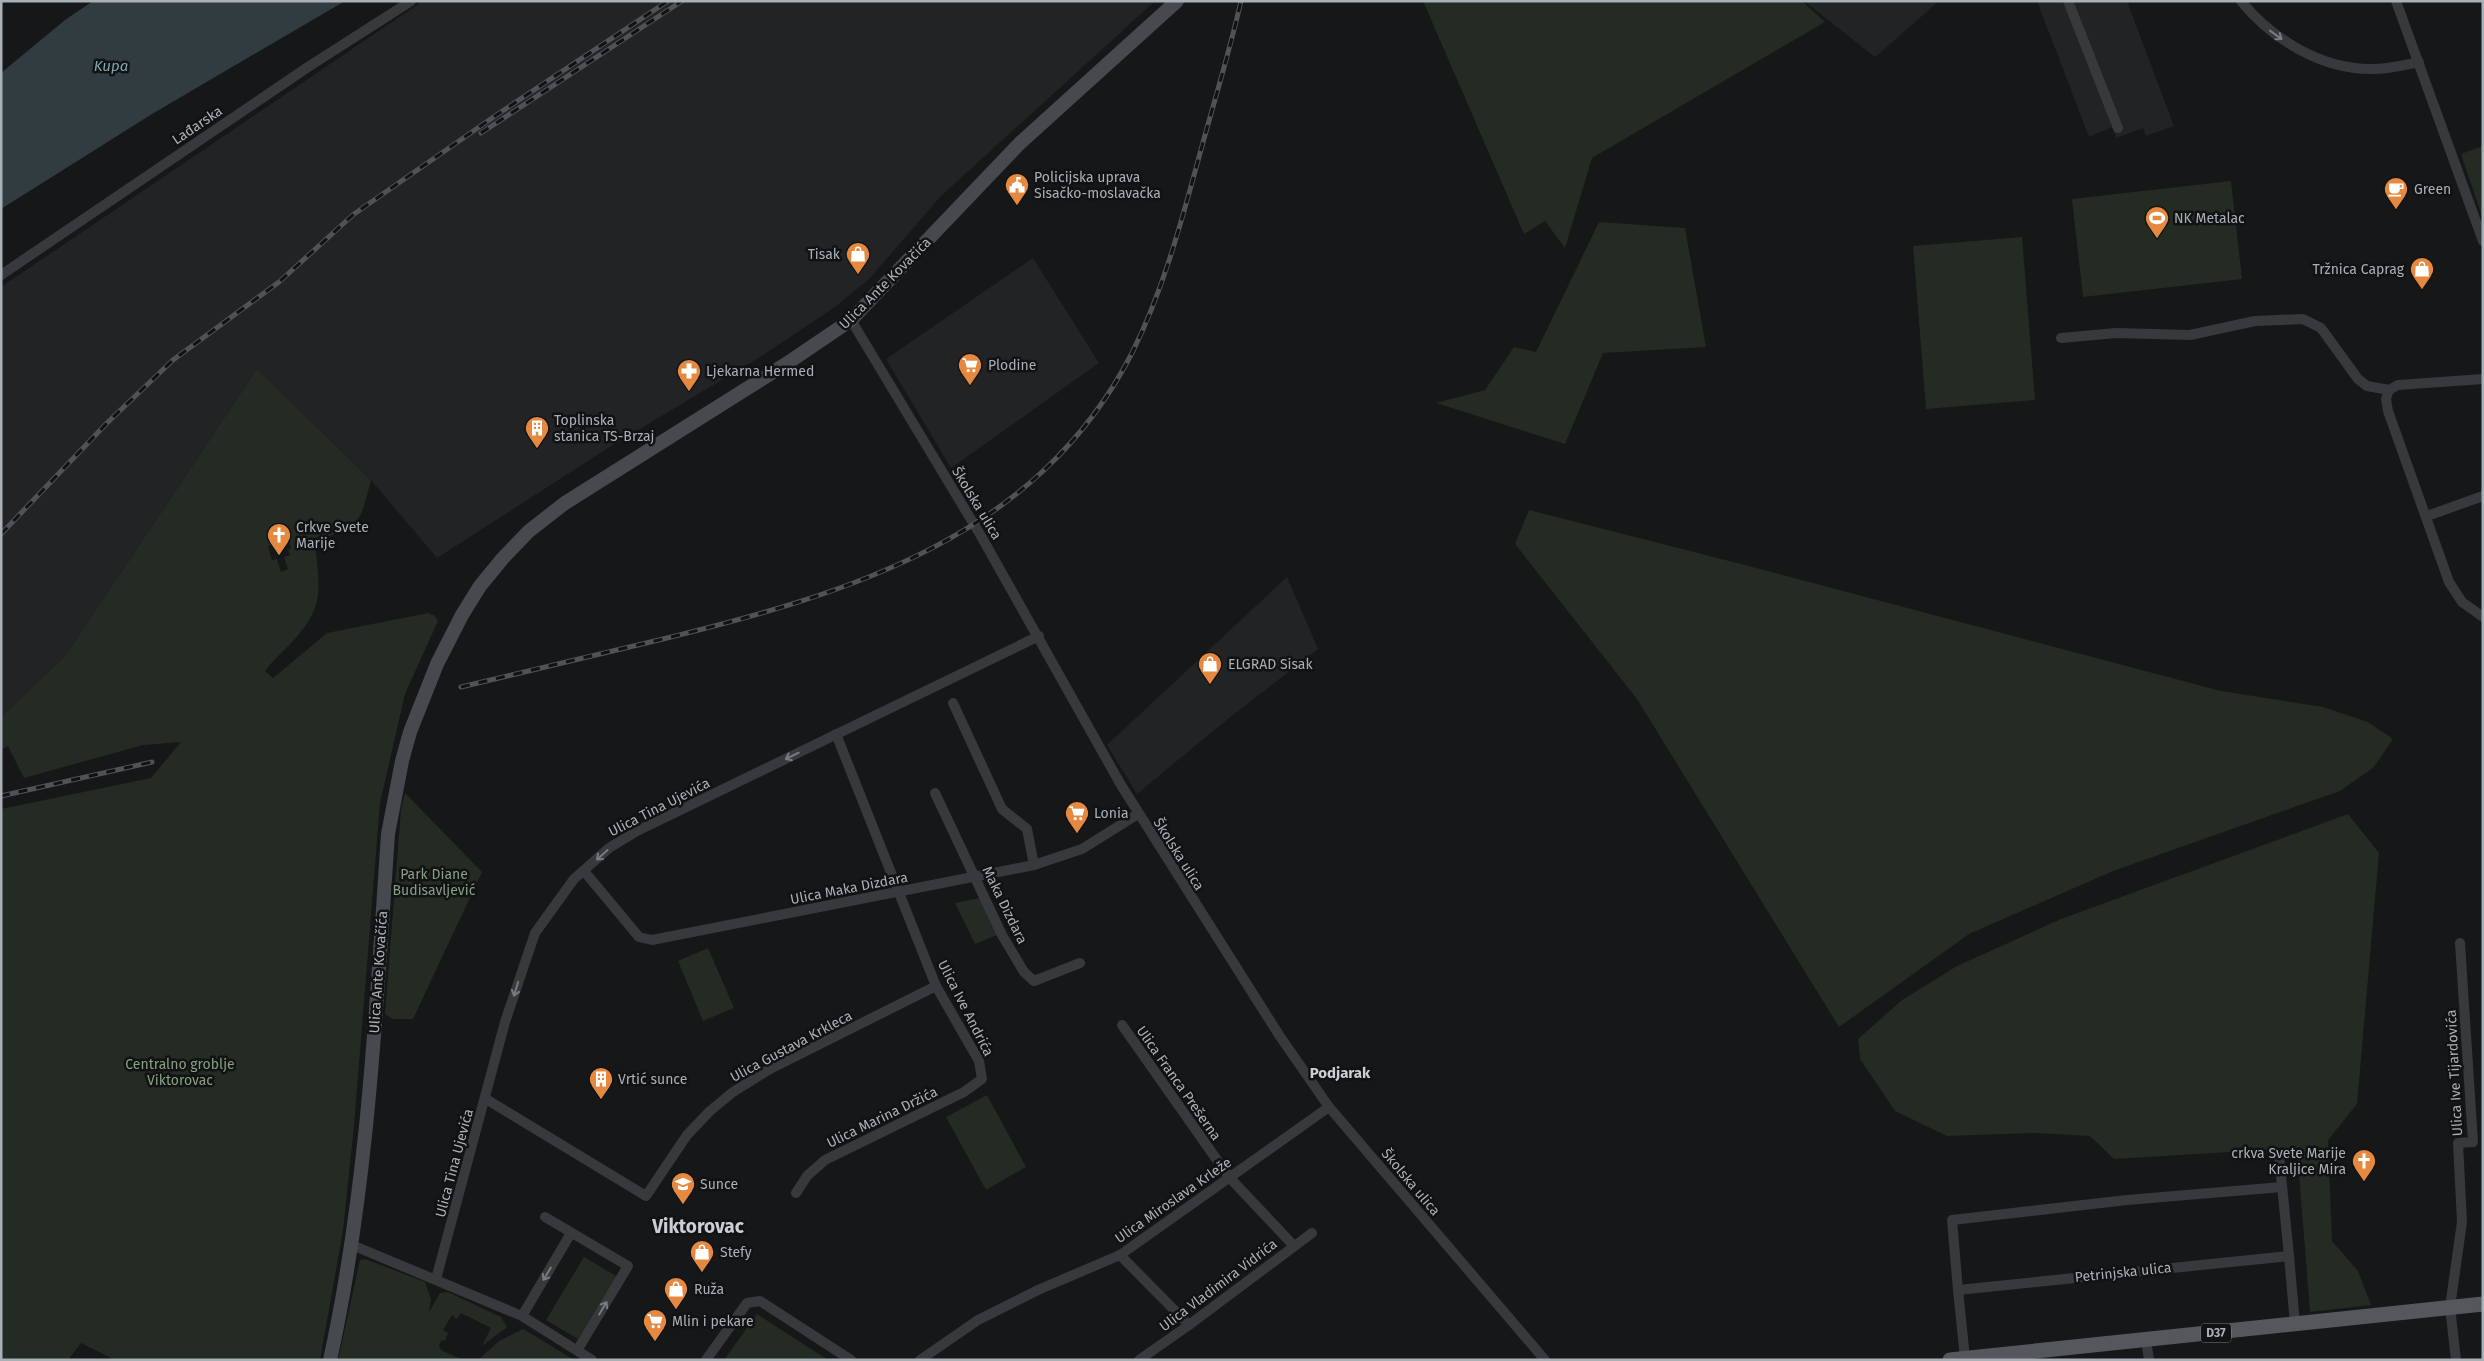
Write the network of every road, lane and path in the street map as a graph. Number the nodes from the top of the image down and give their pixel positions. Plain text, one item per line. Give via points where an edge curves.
1 (411, 1) edge
2 (1177, 1) edge
3 (2068, 1) edge
4 (2241, 1) edge
5 (2396, 1) edge
6 (2419, 62) junction
7 (2118, 128) dead end
8 (2483, 241) edge
9 (1, 275) edge
10 (851, 320) junction
11 (2061, 338) dead end
12 (2483, 379) edge
13 (2389, 390) junction
14 (2483, 496) edge
15 (2427, 516) junction
16 (2483, 617) edge
17 (1039, 636) junction
18 (953, 703) dead end
19 (836, 734) junction
20 (934, 793) dead end
21 (1138, 814) junction
22 (1034, 865) junction
23 (584, 871) junction
24 (976, 878) junction
25 (899, 892) junction
26 (2460, 943) dead end
27 (1080, 963) dead end
28 (936, 986) junction
29 (1122, 1025) dead end
30 (964, 1092) joint
31 (486, 1099) junction
32 (1329, 1107) junction
33 (2478, 1141) edge
34 (2279, 1155) dead end
35 (1229, 1177) junction
36 (2282, 1186) junction
37 (796, 1193) dead end
38 (545, 1217) dead end
39 (571, 1233) junction
40 (1312, 1233) dead end
41 (352, 1245) junction
42 (1294, 1246) junction
43 (1120, 1255) junction
44 (2289, 1256) junction
45 (436, 1278) junction
46 (1958, 1290) junction
47 (2483, 1304) edge
48 (2450, 1307) junction
49 (522, 1316) junction
50 (2295, 1324) junction
51 (1189, 1325) junction
52 (2146, 1340) junction
53 (578, 1349) junction
54 (1958, 1359) edge
55 (330, 1360) edge
56 (592, 1360) edge
57 (706, 1360) edge
58 (850, 1360) edge
59 (920, 1360) edge
60 (1139, 1360) edge
61 (1545, 1360) edge
62 (2149, 1360) edge
63 (2456, 1360) edge

1 - 9 street, Lađarska
2 - 10 main road, Ulica Ante Kovačića via 1020,143
3 - 7 street
4 -> 6 street via 2263,25 2288,43 2330,62 2374,69
5 - 6 street
6 - 8 street
10 - 17 street, Školska ulica
10 - 41 main road, Ulica Ante Kovačića via 547,516 503,558 462,615 437,664 410,732 394,792 388,834 367,1119
11 - 13 street via 2122,333 2190,335 2255,321 2303,319 2321,328 2362,383
12 - 13 street via 2398,385
13 - 15 street via 2386,399 2388,411
14 - 15 street
15 - 16 street via 2452,588 2468,607
17 - 19 street, Ulica Tina Ujevića
17 - 21 street, Školska ulica via 1088,730
18 - 22 street via 1002,809 1027,829
19 -> 23 street, Ulica Tina Ujevića via 637,831 609,848
19 - 25 street, Ulica Ive Andrića
20 - 24 street, Maka Dizdara
21 - 22 street, Ulica Maka Dizdara via 1082,849
21 - 32 street, Školska ulica via 1236,969
22 - 24 street, Ulica Maka Dizdara
23 - 25 street, Ulica Maka Dizdara via 634,931 646,940
23 -> 31 street, Ulica Tina Ujevića via 574,879 535,933 505,1022
24 - 25 street, Ulica Maka Dizdara
24 - 27 street, Maka Dizdara via 1002,935 1024,972 1034,981
25 - 28 street, Ulica Ive Andrića
26 - 33 street, Ulica Ive Tijardovića
28 - 30 street, Ulica Ive Andrića via 979,1060 982,1079
28 - 31 street, Ulica Gustava Krkleca via 770,1069 733,1092 687,1135 646,1196
29 - 35 street, Ulica Franca Prešerna
30 - 37 street, Ulica Marina Držića via 825,1160 807,1176
31 - 45 street, Ulica Tina Ujevića
32 - 35 street, Ulica Miroslava Krleže
32 - 61 street, Školska ulica
33 - 48 street, Ulica Ive Tijardovića via 2458,1143 2462,1222
34 - 36 street
35 - 42 street, Ulica Franca Prešerna
35 - 43 street, Ulica Miroslava Krleže
36 - 44 street
36 - 46 street via 1952,1220
38 - 39 street
39 -> 49 street
53 -> 39 street via 628,1266
40 - 42 street, Ulica Vladimira Vidrića
41 - 45 street
41 - 55 main road, Ulica Ante Kovačića
42 - 51 street, Ulica Vladimira Vidrića
43 - 51 street
43 - 59 street, Ulica Miroslava Krleže via 978,1320
44 - 46 street, Petrinjska ulica
44 - 50 street
45 - 49 street
46 - 54 street
47 - 48 main road, D37
48 - 50 main road, D37
48 - 63 street
49 - 53 street
50 - 52 main road, D37
51 - 60 street, Ulica Vladimira Vidrića
52 - 54 main road, D37
52 - 62 street
53 - 56 street
57 - 58 street via 746,1303 753,1300 760,1301

